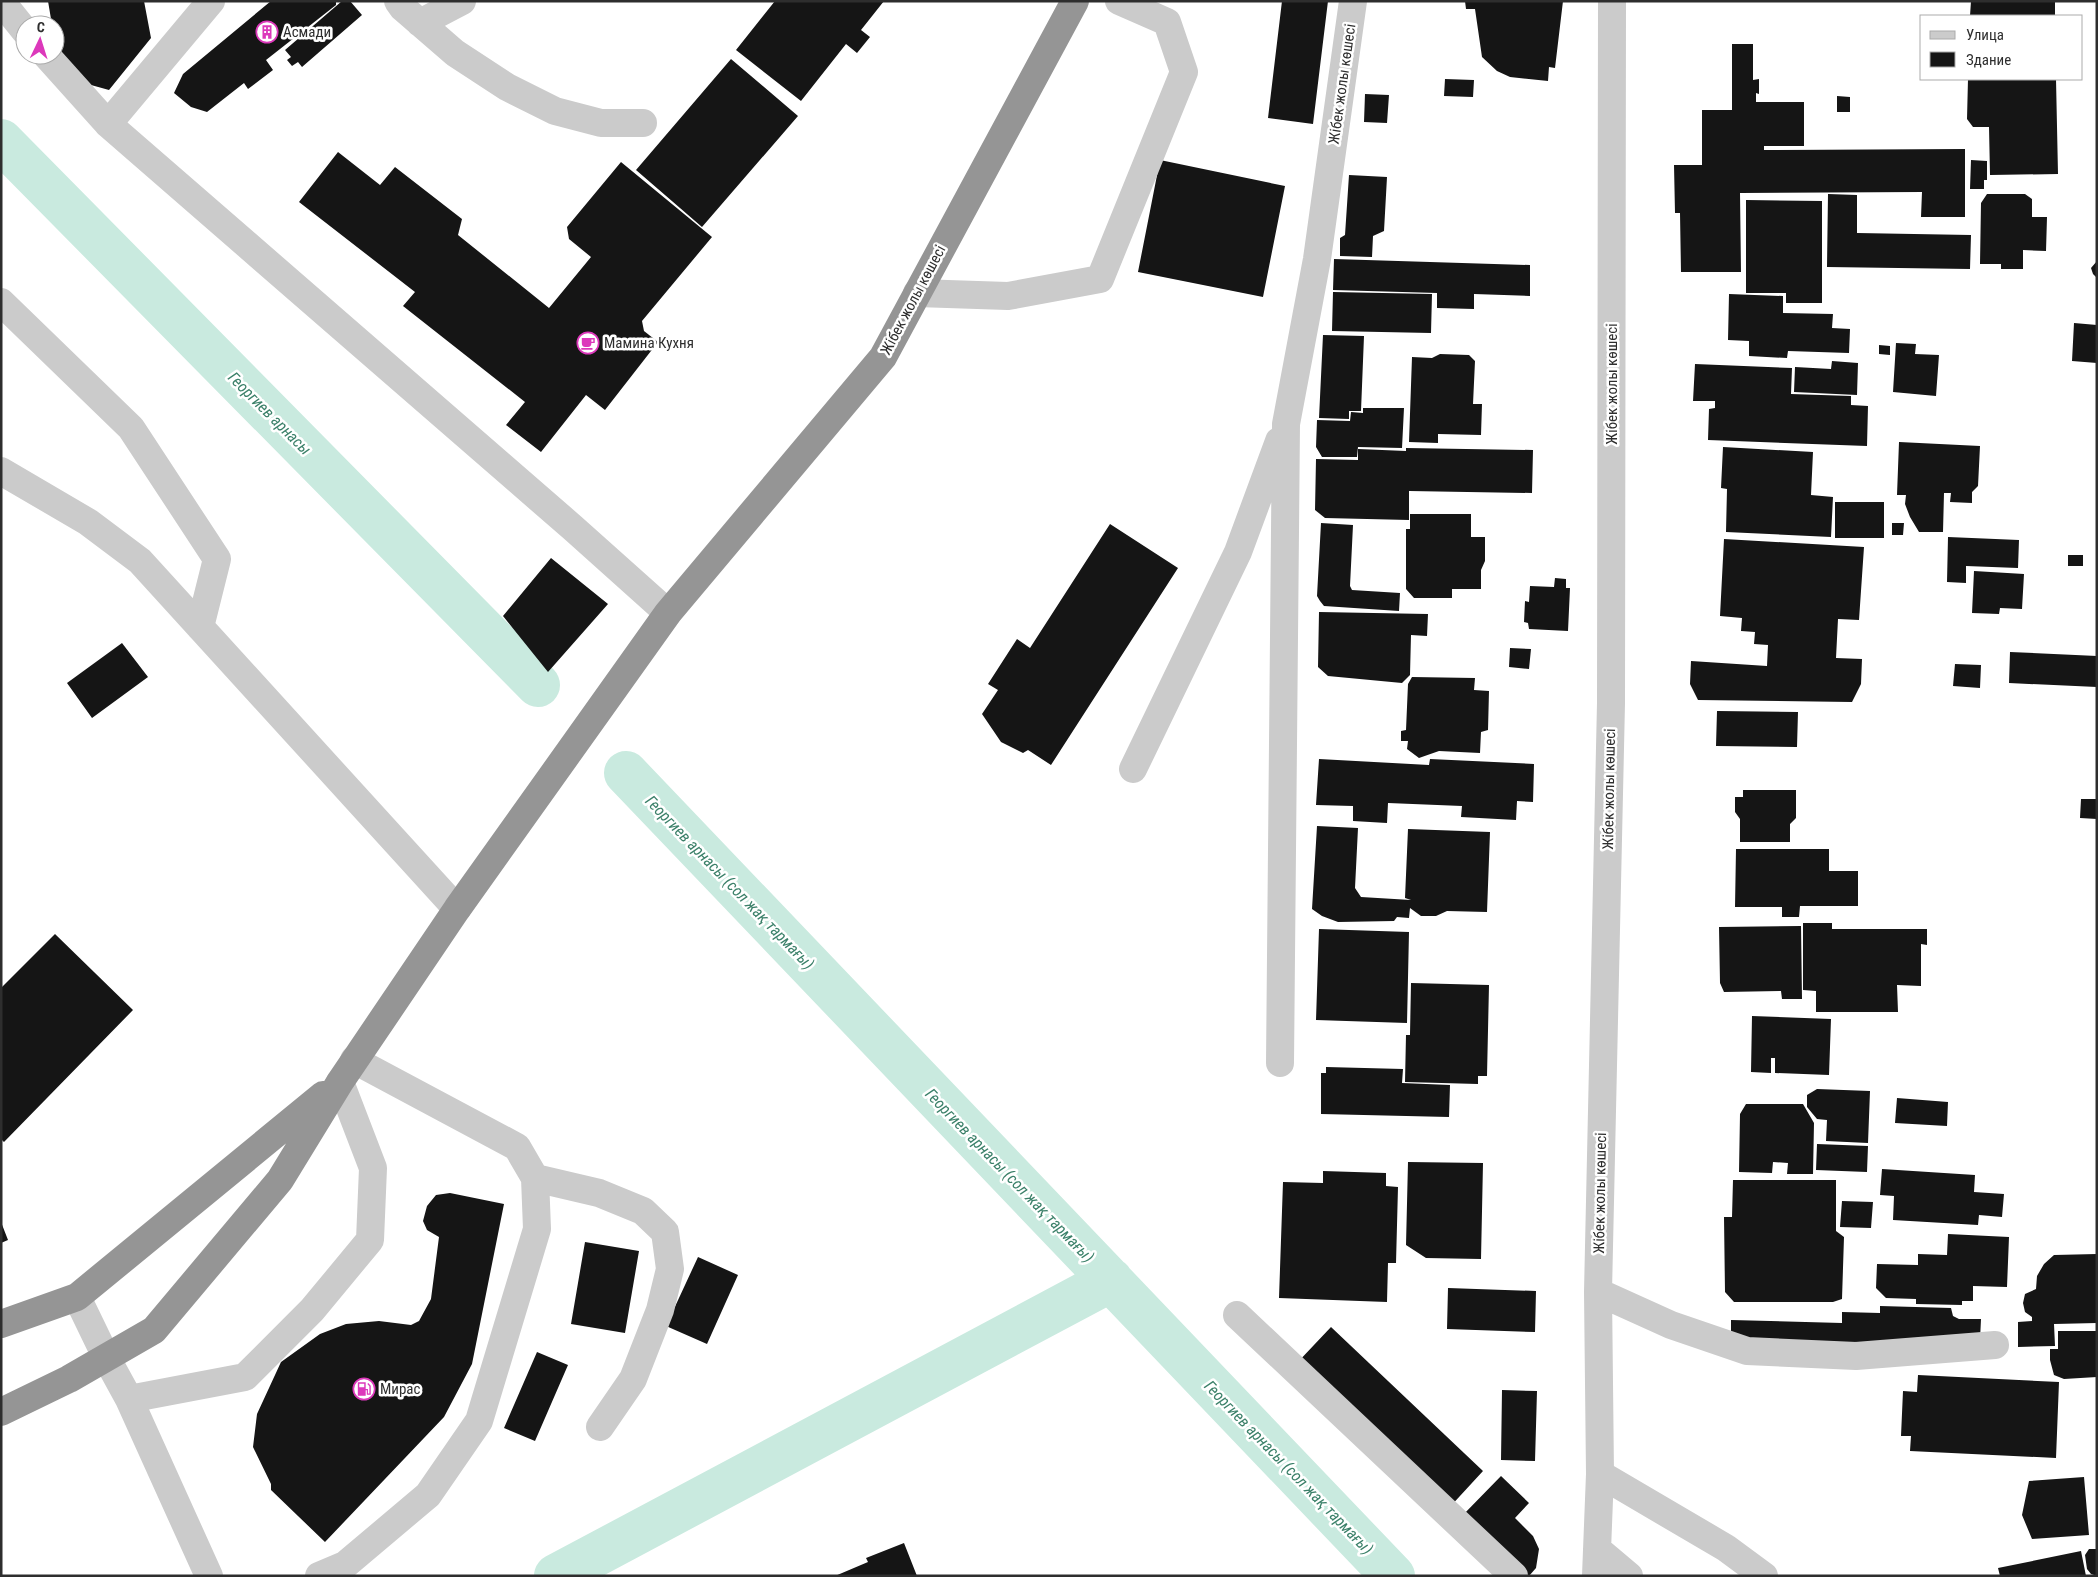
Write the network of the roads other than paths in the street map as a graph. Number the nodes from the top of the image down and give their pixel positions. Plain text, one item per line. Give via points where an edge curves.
1 (2, 1) edge
2 (211, 1) edge
3 (398, 1) edge
4 (462, 1) edge
5 (1075, 1) edge
6 (1119, 1) edge
7 (1353, 1) edge
8 (1612, 1) edge
9 (15, 18) edge
10 (420, 23) junction
11 (55, 65) edge
12 (643, 123) dead end
13 (108, 124) junction
14 (917, 293) junction
15 (1, 302) edge
16 (1286, 424) junction
17 (1, 471) edge
18 (668, 614) junction
19 (200, 627) junction
20 (1133, 769) dead end
21 (457, 909) junction
22 (1280, 1063) dead end
23 (347, 1071) junction
24 (535, 1178) junction
25 (1598, 1292) junction
26 (77, 1297) junction
27 (1238, 1315) dead end
28 (1, 1324) edge
29 (1995, 1345) dead end
30 (106, 1357) junction
31 (129, 1399) junction
32 (1, 1412) edge
33 (600, 1428) dead end
34 (1600, 1474) junction
35 (1597, 1563) edge
36 (209, 1576) edge
37 (319, 1576) edge
38 (1514, 1576) edge
39 (1629, 1576) edge
40 (1764, 1576) edge

1 - 9 street
2 - 13 street
3 - 10 street
4 - 10 street
5 - 14 highway, Жібек жолы көшесі
6 - 14 street via 1168,22 1184,72 1100,279 1008,296
7 - 16 street, Жібек жолы көшесі via 1317,259
8 - 25 street, Жібек жолы көшесі via 1611,694
10 - 12 street via 462,58 507,87 556,111 601,123
11 - 13 street
13 - 18 street
14 - 18 highway, Жібек жолы көшесі via 883,357
15 - 19 street via 131,428 217,558
16 - 20 street via 1238,552
16 - 22 street, Жібек жолы көшесі
17 - 19 street via 88,522 140,561
18 - 21 highway, Жібек жолы көшесі
19 - 21 street
21 - 23 highway, Жібек жолы көшесі
23 - 24 street via 517,1147
23 - 26 highway
23 - 30 highway via 280,1180 154,1330
23 - 31 street via 373,1168 370,1240 312,1310 245,1377
24 - 33 street via 599,1193 644,1211 665,1232 670,1269 660,1310 633,1379
24 - 37 street via 537,1229 478,1421 428,1494 345,1565
25 - 29 street via 1672,1325 1747,1351 1856,1356
25 - 34 street, Жібек жолы көшесі
26 - 28 highway
26 - 30 street
27 - 38 street
30 - 31 street
30 - 32 highway
31 - 36 street
34 - 35 street, Жібек жолы көшесі
34 - 40 street via 1726,1548
35 - 39 street

